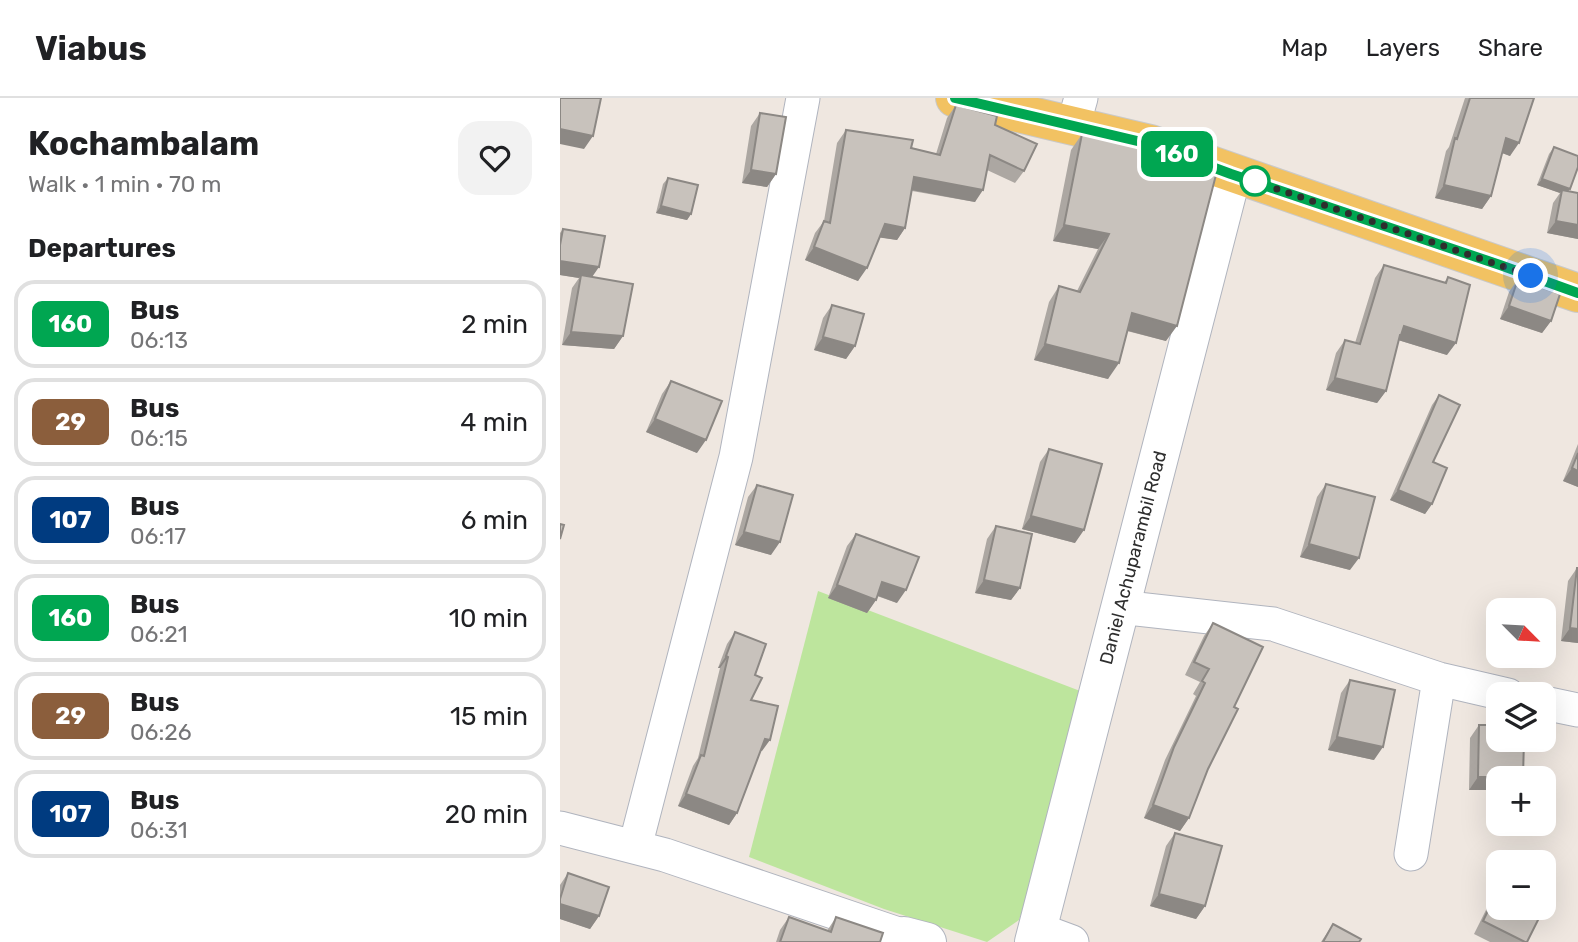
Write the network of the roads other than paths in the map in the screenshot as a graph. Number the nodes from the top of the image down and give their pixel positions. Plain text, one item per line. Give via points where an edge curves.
1 (803, 98) edge
2 (955, 98) edge
3 (1077, 112) edge
4 (1231, 174) junction
5 (1578, 293) edge
6 (1119, 607) junction
7 (1439, 679) junction
8 (1486, 690) edge
9 (1556, 705) edge
10 (1578, 710) edge
11 (560, 828) edge
12 (635, 847) junction
13 (1411, 854) dead end
14 (1048, 938) edge
15 (911, 940) edge

1 - 12 street via 736,457
2 - 3 main road
3 - 4 main road
4 - 5 main road
4 - 6 street, Daniel Achuparambil Road
6 - 7 street via 1273,624
6 - 14 street, Daniel Achuparambil Road
7 - 8 street
7 - 13 street
9 - 10 street
11 - 12 street
12 - 15 street

